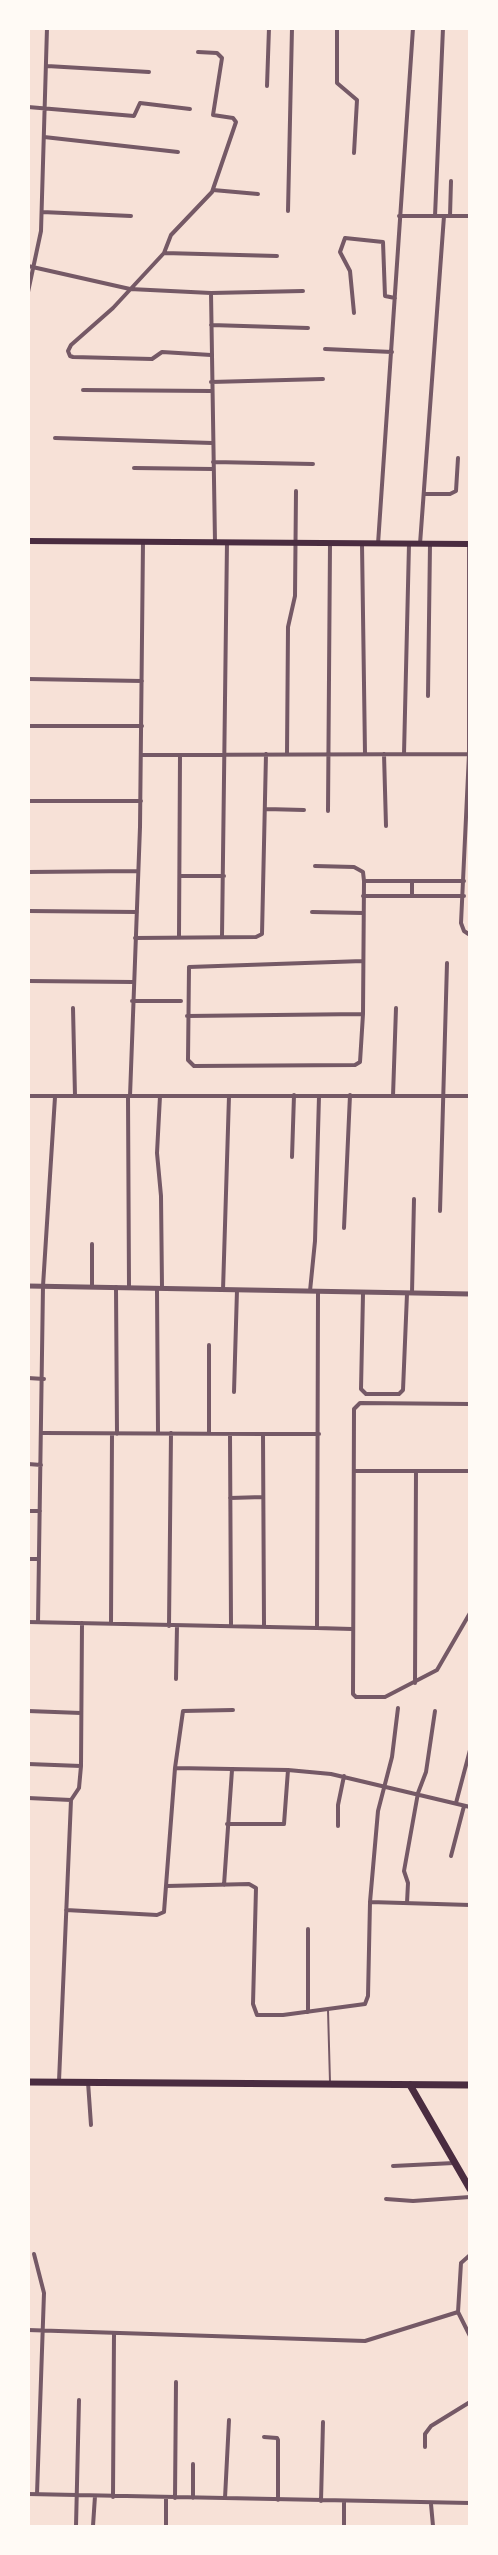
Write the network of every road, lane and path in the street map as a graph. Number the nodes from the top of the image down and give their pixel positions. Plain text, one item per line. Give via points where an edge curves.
1 (47, 28) edge
2 (269, 28) edge
3 (292, 28) edge
4 (337, 28) edge
5 (412, 28) edge
6 (442, 28) edge
7 (198, 52) dead end
8 (46, 66) junction
9 (149, 72) dead end
10 (267, 86) dead end
11 (28, 107) edge
12 (45, 108) junction
13 (190, 109) dead end
14 (44, 137) junction
15 (178, 152) dead end
16 (354, 153) dead end
17 (451, 181) dead end
18 (213, 190) junction
19 (258, 194) dead end
20 (288, 211) dead end
21 (42, 212) junction
22 (131, 216) dead end
23 (399, 216) junction
24 (435, 216) junction
25 (447, 216) junction
26 (470, 216) edge
27 (164, 253) junction
28 (277, 256) dead end
29 (28, 266) edge
30 (35, 268) junction
31 (130, 289) junction
32 (28, 291) edge
33 (303, 291) dead end
34 (211, 293) junction
35 (395, 298) junction
36 (354, 313) dead end
37 (211, 326) junction
38 (308, 328) dead end
39 (325, 349) dead end
40 (392, 352) junction
41 (210, 355) junction
42 (323, 379) dead end
43 (211, 382) junction
44 (83, 390) dead end
45 (211, 391) junction
46 (55, 438) dead end
47 (212, 443) junction
48 (459, 458) dead end
49 (213, 462) junction
50 (313, 464) dead end
51 (134, 468) dead end
52 (213, 470) junction
53 (296, 491) dead end
54 (424, 494) junction
55 (28, 541) edge
56 (143, 542) junction
57 (214, 542) junction
58 (227, 542) junction
59 (295, 543) junction
60 (330, 544) junction
61 (362, 544) junction
62 (378, 544) junction
63 (409, 544) junction
64 (420, 544) junction
65 (430, 544) junction
66 (469, 544) edge
67 (28, 679) edge
68 (142, 681) junction
69 (428, 696) dead end
70 (28, 726) edge
71 (142, 726) junction
72 (266, 754) junction
73 (287, 754) junction
74 (328, 754) junction
75 (365, 754) junction
76 (384, 754) junction
77 (404, 754) junction
78 (469, 754) edge
79 (142, 755) junction
80 (180, 755) junction
81 (226, 755) junction
82 (28, 801) edge
83 (141, 801) junction
84 (266, 808) junction
85 (304, 810) dead end
86 (328, 811) dead end
87 (386, 826) dead end
88 (315, 866) dead end
89 (138, 871) junction
90 (28, 872) edge
91 (181, 876) junction
92 (224, 876) junction
93 (412, 881) junction
94 (464, 881) junction
95 (363, 882) junction
96 (363, 896) junction
97 (412, 896) junction
98 (464, 896) junction
99 (28, 911) edge
100 (137, 912) junction
101 (312, 912) dead end
102 (363, 913) junction
103 (470, 935) edge
104 (222, 936) junction
105 (179, 937) junction
106 (135, 938) junction
107 (363, 961) junction
108 (447, 963) dead end
109 (28, 981) edge
110 (133, 982) junction
111 (132, 1001) junction
112 (181, 1001) dead end
113 (73, 1008) dead end
114 (396, 1008) dead end
115 (363, 1014) junction
116 (187, 1016) junction
117 (294, 1095) junction
118 (350, 1095) junction
119 (28, 1096) edge
120 (55, 1096) junction
121 (75, 1096) junction
122 (129, 1096) junction
123 (160, 1096) junction
124 (229, 1096) junction
125 (319, 1096) junction
126 (393, 1096) junction
127 (442, 1096) junction
128 (470, 1096) edge
129 (292, 1157) dead end
130 (414, 1198) dead end
131 (440, 1211) dead end
132 (344, 1228) dead end
133 (92, 1244) dead end
134 (28, 1286) edge
135 (44, 1286) junction
136 (92, 1286) junction
137 (116, 1287) junction
138 (129, 1287) junction
139 (159, 1288) junction
140 (223, 1290) junction
141 (237, 1290) junction
142 (310, 1292) junction
143 (318, 1292) junction
144 (363, 1294) junction
145 (410, 1294) junction
146 (470, 1294) edge
147 (209, 1345) dead end
148 (28, 1378) edge
149 (44, 1379) junction
150 (234, 1392) dead end
151 (470, 1404) edge
152 (43, 1433) junction
153 (158, 1433) junction
154 (171, 1433) junction
155 (209, 1433) junction
156 (114, 1434) junction
157 (230, 1434) junction
158 (264, 1434) junction
159 (319, 1434) junction
160 (28, 1464) edge
161 (41, 1465) junction
162 (354, 1471) junction
163 (416, 1471) junction
164 (470, 1472) edge
165 (263, 1497) junction
166 (230, 1498) junction
167 (28, 1510) edge
168 (40, 1511) junction
169 (28, 1559) edge
170 (39, 1559) junction
171 (470, 1612) edge
172 (28, 1622) edge
173 (38, 1622) junction
174 (82, 1623) junction
175 (111, 1623) junction
176 (169, 1626) junction
177 (177, 1626) junction
178 (231, 1626) junction
179 (264, 1627) junction
180 (317, 1628) junction
181 (353, 1629) junction
182 (176, 1679) dead end
183 (415, 1683) junction
184 (398, 1708) dead end
185 (233, 1710) dead end
186 (28, 1711) edge
187 (435, 1711) dead end
188 (81, 1713) junction
189 (470, 1750) edge
190 (28, 1764) edge
191 (81, 1766) junction
192 (175, 1768) junction
193 (232, 1770) junction
194 (288, 1770) junction
195 (344, 1776) junction
196 (385, 1786) junction
197 (418, 1793) junction
198 (28, 1798) edge
199 (71, 1800) junction
200 (456, 1803) junction
201 (464, 1806) junction
202 (470, 1807) edge
203 (227, 1824) junction
204 (338, 1826) dead end
205 (451, 1856) dead end
206 (224, 1885) junction
207 (167, 1886) junction
208 (370, 1902) junction
209 (407, 1903) junction
210 (470, 1905) edge
211 (66, 1910) junction
212 (308, 1929) dead end
213 (328, 2010) junction
214 (308, 2012) junction
215 (59, 2081) junction
216 (88, 2081) junction
217 (28, 2082) edge
218 (330, 2085) junction
219 (410, 2085) junction
220 (470, 2085) edge
221 (91, 2126) dead end
222 (454, 2163) junction
223 (393, 2166) dead end
224 (470, 2189) edge
225 (470, 2197) edge
226 (386, 2199) dead end
227 (34, 2254) dead end
228 (470, 2255) edge
229 (458, 2312) junction
230 (28, 2330) edge
231 (42, 2330) junction
232 (114, 2333) junction
233 (470, 2336) edge
234 (176, 2382) dead end
235 (79, 2400) dead end
236 (470, 2402) edge
237 (229, 2420) dead end
238 (323, 2422) dead end
239 (264, 2437) dead end
240 (425, 2447) dead end
241 (193, 2464) dead end
242 (28, 2494) edge
243 (37, 2494) junction
244 (76, 2495) junction
245 (95, 2496) junction
246 (113, 2497) junction
247 (166, 2498) junction
248 (175, 2498) junction
249 (193, 2498) junction
250 (225, 2498) junction
251 (279, 2500) junction
252 (321, 2501) junction
253 (344, 2501) junction
254 (470, 2503) edge
255 (431, 2504) junction
256 (76, 2526) edge
257 (93, 2526) edge
258 (166, 2526) edge
259 (344, 2526) edge
260 (433, 2526) edge

1 - 8 street
2 - 10 street
3 - 20 street
4 - 16 street via 337,83 357,100
5 - 23 street
6 - 24 street
7 - 18 street via 217,53 222,58 213,115 236,122
8 - 9 street
8 - 12 street
11 - 12 street
12 - 13 street via 134,116 140,103
12 - 14 street
14 - 15 street
14 - 21 street
17 - 25 street
18 - 19 street
18 - 27 street via 171,235
21 - 22 street
21 - 30 street
23 - 24 street
23 - 35 street
24 - 25 street
25 - 26 street
25 - 54 street
27 - 28 street
27 - 31 street
29 - 30 street
30 - 31 street
30 - 32 street
31 - 34 street
31 - 41 street via 71,345 70,356 152,359 162,352
33 - 34 street
34 - 37 street
35 - 36 street via 385,296 383,242 345,238 340,252 350,271
35 - 40 street
37 - 38 street
37 - 41 street
39 - 40 street
40 - 62 street
41 - 43 street
42 - 43 street
43 - 45 street
44 - 45 street
45 - 47 street
46 - 47 street
47 - 49 street
48 - 54 street via 456,491
49 - 50 street
49 - 52 street
51 - 52 street
52 - 57 street
53 - 59 street
54 - 64 street
55 - 56 main road
56 - 57 main road
56 - 68 street
57 - 58 main road
58 - 59 main road
58 - 81 street
59 - 60 main road
59 - 73 street via 295,596 288,627
60 - 61 main road
60 - 74 street
61 - 62 main road
61 - 75 street
62 - 63 main road
63 - 64 main road
63 - 77 street
64 - 65 main road
65 - 66 main road
65 - 69 street
66 - 78 street
67 - 68 street
68 - 71 street
70 - 71 street
71 - 79 street
72 - 73 street
72 - 81 street
72 - 84 street
73 - 74 street
74 - 75 street
74 - 86 street
75 - 76 street
76 - 77 street
76 - 87 street
77 - 78 street
78 - 94 street
79 - 80 street
79 - 83 street
80 - 81 street
80 - 91 street
81 - 92 street
82 - 83 street
83 - 89 street
84 - 85 street
84 - 104 street via 263,932 256,937
88 - 95 street via 358,868 363,872
89 - 90 street
89 - 100 street
91 - 92 street
91 - 105 street
92 - 104 street
93 - 94 street
93 - 95 street
93 - 97 street
94 - 98 street
95 - 96 street
96 - 97 street
96 - 102 street
97 - 98 street
98 - 103 street via 461,923
99 - 100 street
100 - 106 street
101 - 102 street
102 - 107 street
104 - 105 street
105 - 106 street
106 - 110 street
107 - 115 street
107 - 116 street via 194,965 188,972
108 - 127 street
109 - 110 street
110 - 111 street
111 - 112 street
111 - 122 street
113 - 121 street
114 - 126 street
115 - 116 street
115 - 116 street via 362,1059 355,1065 195,1066 188,1060
117 - 124 street
117 - 125 street
117 - 129 street
118 - 125 street
118 - 126 street
118 - 132 street
119 - 120 street
120 - 121 street
120 - 135 street
121 - 122 street
122 - 123 street
122 - 138 street
123 - 124 street
123 - 139 street via 156,1153 161,1196
124 - 140 street
125 - 142 street
126 - 127 street
127 - 128 street
127 - 131 street
130 - 145 street
133 - 136 street
134 - 135 street
135 - 136 street
135 - 149 street
136 - 137 street
137 - 138 street
137 - 156 street
138 - 139 street
139 - 140 street
139 - 153 street
140 - 141 street
141 - 142 street
141 - 150 street
142 - 143 street
143 - 144 street
143 - 159 street
144 - 145 street
144 - 145 street via 361,1389 366,1394 399,1394 403,1390
145 - 146 street
147 - 155 street
148 - 149 street
149 - 152 street
151 - 162 street via 357,1404 353,1411
152 - 156 street
152 - 161 street
153 - 154 street
153 - 156 street
154 - 155 street
154 - 176 street
155 - 157 street
156 - 175 street
157 - 158 street
157 - 166 street
158 - 159 street
158 - 165 street
159 - 180 street
160 - 161 street
161 - 168 street
162 - 163 street
162 - 181 street
163 - 164 street
163 - 183 street
165 - 166 street
165 - 179 street
166 - 178 street
167 - 168 street
168 - 170 street
169 - 170 street
170 - 173 street
171 - 183 street via 440,1666
172 - 173 street
173 - 174 street
174 - 175 street
174 - 188 street
175 - 176 street
176 - 177 street
177 - 178 street
177 - 182 street
178 - 179 street
179 - 180 street
180 - 181 street
181 - 183 street via 354,1696 385,1697
184 - 196 street
185 - 192 street via 183,1711
186 - 188 street
187 - 197 street via 426,1772
188 - 191 street
189 - 200 street
190 - 191 street
191 - 199 street via 79,1788
192 - 193 street
192 - 207 street
193 - 194 street
193 - 203 street
194 - 195 street
194 - 203 street via 284,1824
195 - 196 street
195 - 204 street
196 - 197 street
196 - 208 street via 378,1812
197 - 200 street
197 - 209 street via 404,1871
198 - 199 street
199 - 211 street
200 - 201 street
201 - 202 street
201 - 205 street
203 - 206 street
206 - 207 street
206 - 214 street via 249,1884 257,1892 255,2013 260,2016
207 - 211 street via 161,1915
208 - 209 street
208 - 213 street via 366,2002
209 - 210 street
211 - 215 street
212 - 214 street
213 - 214 street
213 - 218 lane
215 - 216 main road
215 - 217 main road
216 - 218 main road
216 - 221 street
218 - 219 main road
219 - 220 main road
219 - 222 main road
222 - 223 street
222 - 224 main road
225 - 226 street
227 - 231 street via 45,2293
228 - 229 street via 461,2262
229 - 232 street via 364,2341
229 - 233 street
230 - 231 street
231 - 232 street
231 - 243 street
232 - 246 street
234 - 248 street
235 - 244 street
236 - 240 street via 431,2426 425,2434
237 - 250 street
238 - 252 street
239 - 251 street via 278,2440
241 - 249 street
242 - 243 street
243 - 244 street
244 - 245 street
244 - 256 street
245 - 246 street
245 - 257 street
246 - 247 street
247 - 248 street
247 - 258 street
248 - 249 street
249 - 250 street
250 - 251 street
251 - 252 street
252 - 253 street
253 - 255 street
253 - 259 street
254 - 255 street
255 - 260 street

